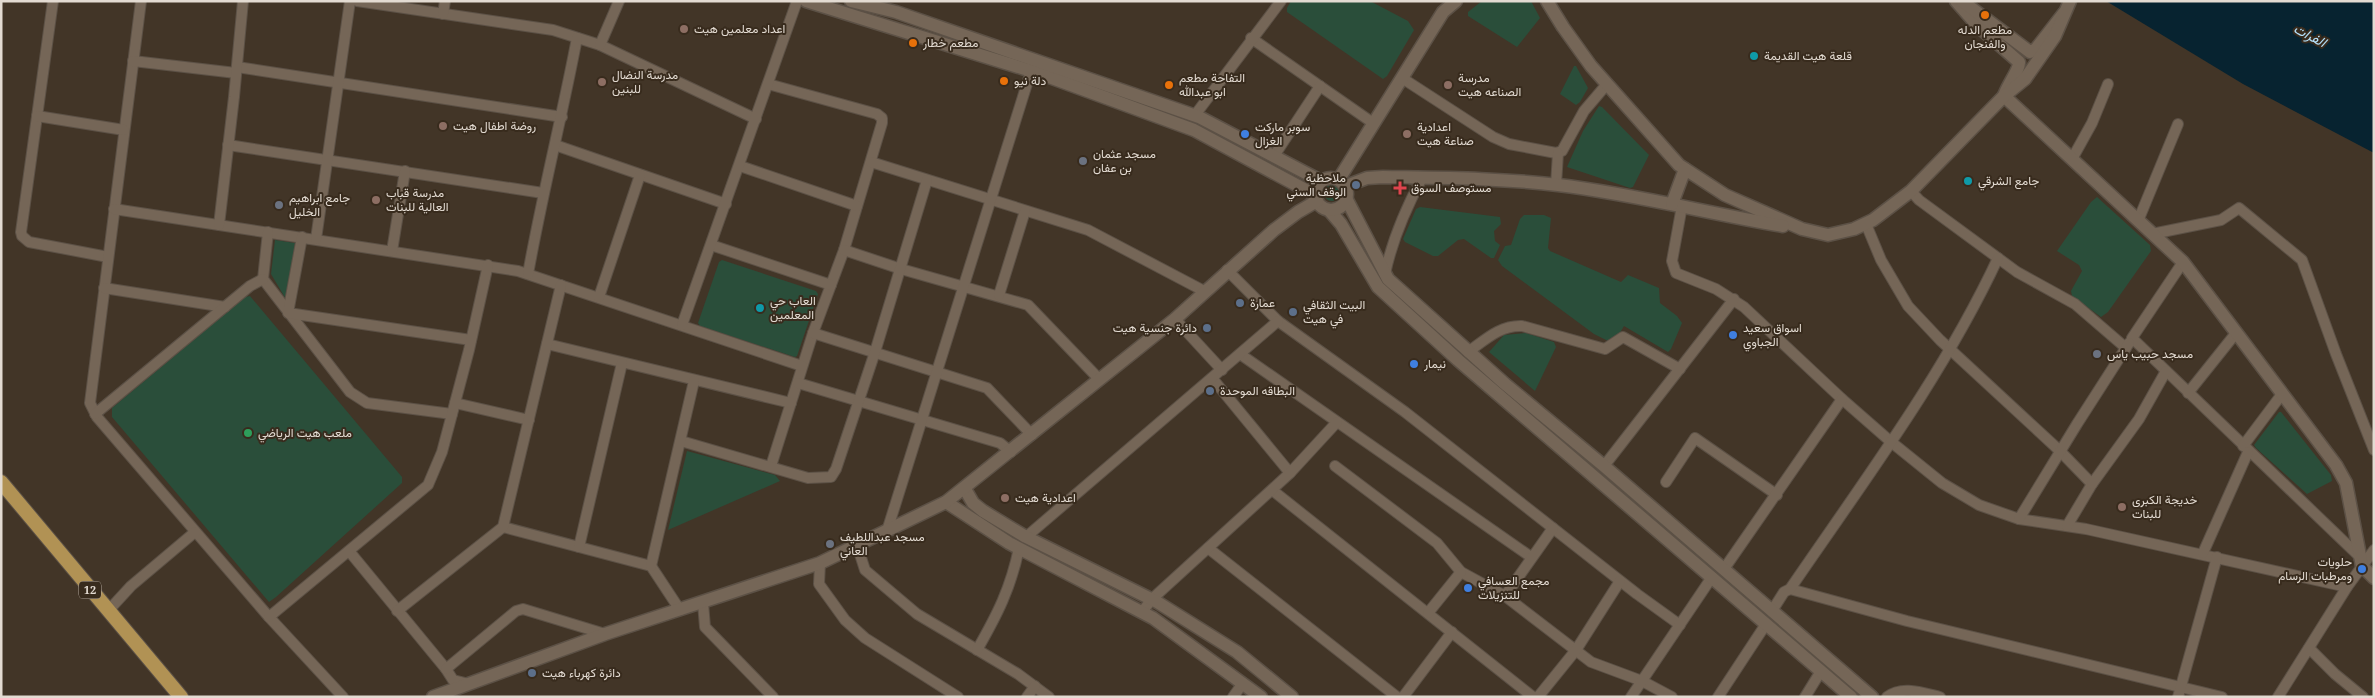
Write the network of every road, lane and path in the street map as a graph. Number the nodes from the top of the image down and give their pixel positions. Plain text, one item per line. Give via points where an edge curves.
1 (53, 1) edge
2 (141, 1) edge
3 (243, 1) edge
4 (350, 1) edge
5 (357, 1) edge
6 (445, 1) edge
7 (619, 1) edge
8 (797, 1) edge
9 (806, 1) edge
10 (852, 1) edge
11 (1281, 1) edge
12 (1456, 1) edge
13 (1547, 1) edge
14 (1956, 1) edge
15 (1962, 1) edge
16 (894, 7) edge
17 (2067, 7) edge
18 (443, 14) junction
19 (935, 25) junction
20 (576, 38) junction
21 (1252, 38) junction
22 (931, 40) junction
23 (600, 45) junction
24 (133, 61) junction
25 (237, 70) junction
26 (1031, 71) junction
27 (1402, 78) junction
28 (340, 84) junction
29 (768, 84) junction
30 (1607, 84) junction
31 (2108, 84) dead end
32 (1320, 86) junction
33 (2004, 96) junction
34 (1195, 115) junction
35 (37, 116) junction
36 (562, 117) junction
37 (756, 119) junction
38 (1374, 123) junction
39 (2178, 124) dead end
40 (124, 130) junction
41 (228, 145) junction
42 (555, 145) junction
43 (1558, 152) junction
44 (1274, 156) junction
45 (2072, 159) junction
46 (328, 160) junction
47 (871, 162) junction
48 (740, 166) junction
49 (1685, 169) junction
50 (405, 171) junction
51 (640, 175) junction
52 (1422, 178) junction
53 (927, 180) junction
54 (1321, 181) junction
55 (1342, 182) junction
56 (1556, 184) junction
57 (1911, 191) junction
58 (543, 193) junction
59 (1725, 195) junction
60 (1316, 198) junction
61 (991, 200) junction
62 (1346, 200) junction
63 (726, 204) junction
64 (1677, 205) junction
65 (856, 206) junction
66 (114, 209) junction
67 (1329, 210) junction
68 (1025, 211) junction
69 (1717, 215) junction
70 (2138, 221) junction
71 (1866, 224) junction
72 (219, 225) junction
73 (1802, 229) junction
74 (268, 232) junction
75 (2152, 234) junction
76 (302, 237) junction
77 (316, 239) junction
78 (711, 245) junction
79 (844, 250) junction
80 (392, 251) junction
81 (108, 257) junction
82 (1998, 258) junction
83 (2183, 262) junction
84 (488, 265) junction
85 (901, 269) junction
86 (1227, 270) junction
87 (528, 274) junction
88 (1385, 274) junction
89 (263, 279) junction
90 (562, 285) junction
91 (831, 285) junction
92 (963, 286) junction
93 (104, 288) junction
94 (1204, 291) junction
95 (999, 294) junction
96 (599, 297) junction
97 (1734, 299) junction
98 (225, 307) junction
99 (288, 313) junction
100 (1175, 319) junction
101 (1278, 321) junction
102 (682, 326) junction
103 (813, 333) junction
104 (2236, 333) junction
105 (2132, 338) junction
106 (471, 340) junction
107 (547, 344) junction
108 (2126, 348) junction
109 (1950, 349) junction
110 (875, 352) junction
111 (1468, 352) junction
112 (1240, 354) junction
113 (622, 363) junction
114 (802, 366) junction
115 (1680, 369) junction
116 (1222, 370) junction
117 (936, 371) junction
118 (2166, 371) junction
119 (1212, 378) junction
120 (1099, 379) junction
121 (694, 380) junction
122 (798, 383) junction
123 (2188, 393) junction
124 (2282, 394) junction
125 (1842, 399) junction
126 (859, 401) junction
127 (455, 403) junction
128 (791, 403) junction
129 (95, 414) junction
130 (452, 414) junction
131 (920, 419) junction
132 (529, 420) junction
133 (1337, 422) junction
134 (1032, 435) junction
135 (681, 441) junction
136 (1890, 441) junction
137 (2245, 449) junction
138 (2374, 450) edge
139 (2060, 451) junction
140 (1011, 452) junction
141 (771, 466) junction
142 (1335, 466) dead end
143 (1604, 466) junction
144 (1290, 473) junction
145 (1, 482) edge
146 (1666, 482) dead end
147 (2092, 484) junction
148 (965, 489) junction
149 (1272, 490) junction
150 (1777, 496) junction
151 (946, 502) junction
152 (2019, 519) junction
153 (2067, 526) junction
154 (503, 527) junction
155 (1553, 528) junction
156 (887, 531) junction
157 (195, 532) junction
158 (1026, 537) junction
159 (857, 545) junction
160 (580, 547) junction
161 (1019, 548) junction
162 (1208, 548) junction
163 (2374, 550) edge
164 (349, 551) junction
165 (2203, 554) junction
166 (1531, 557) junction
167 (2217, 557) junction
168 (2361, 562) junction
169 (820, 563) junction
170 (651, 566) junction
171 (1724, 569) junction
172 (1461, 572) junction
173 (1712, 577) junction
174 (2374, 578) edge
175 (1620, 581) junction
176 (2348, 587) junction
177 (1790, 589) junction
178 (1505, 596) junction
179 (1152, 599) junction
180 (703, 603) junction
181 (680, 610) junction
182 (108, 611) junction
183 (397, 611) junction
184 (1772, 611) junction
185 (1142, 612) junction
186 (1428, 613) junction
187 (269, 617) junction
188 (1766, 624) junction
189 (1680, 625) junction
190 (1452, 632) junction
191 (605, 634) junction
192 (2310, 648) junction
193 (976, 650) junction
194 (1576, 650) junction
195 (446, 669) junction
196 (1822, 672) junction
197 (1642, 682) junction
198 (465, 683) junction
199 (1243, 683) junction
200 (1035, 686) junction
201 (2179, 692) edge
202 (181, 697) edge
203 (343, 697) edge
204 (433, 697) edge
205 (773, 697) edge
206 (958, 697) edge
207 (1027, 697) edge
208 (1049, 697) edge
209 (1232, 697) edge
210 (1261, 697) edge
211 (1292, 697) edge
212 (1397, 697) edge
213 (1403, 697) edge
214 (1533, 697) edge
215 (1538, 697) edge
216 (1631, 697) edge
217 (1672, 697) edge
218 (1718, 697) edge
219 (1804, 697) edge
220 (1851, 697) edge
221 (1872, 697) edge
222 (1887, 697) edge
223 (1940, 697) edge
224 (2222, 697) edge
225 (2278, 697) edge
226 (2363, 697) edge

1 - 35 street
2 - 24 street
3 - 25 street
4 - 28 street
5 - 18 street
6 - 18 street
7 - 23 street
8 - 29 street
9 - 22 main road
10 - 16 main road
11 - 21 street
12 - 27 main road via 1443,12
13 - 30 main road via 1576,47
14 - 33 main road via 1983,31 2019,62 2020,66
15 - 17 main road via 2028,52 2036,49
16 - 19 main road
17 - 33 main road via 2055,36 2031,72
18 - 20 street via 553,30
19 - 22 main road
19 - 34 main road
20 - 23 street
20 - 36 street
21 - 32 street
21 - 34 street
22 - 26 main road
23 - 37 street
24 - 25 street
24 - 40 street
25 - 28 street
25 - 41 street
26 - 60 main road via 1194,130
26 - 61 street
27 - 38 main road
27 - 43 street via 1493,137 1541,152
28 - 36 street
28 - 46 street
29 - 37 street
29 - 47 street via 877,114 882,118
30 - 43 street via 1584,111 1562,151
30 - 49 main road via 1664,151
31 - 45 street
32 - 38 street
32 - 44 street
33 - 45 main road
33 - 57 main road
34 - 44 main road
35 - 40 street
35 - 81 street via 21,223 22,236 29,242
36 - 42 street
37 - 48 street
38 - 55 main road
39 - 70 street
40 - 66 street
41 - 46 street
41 - 72 street
42 - 51 street
42 - 58 street
43 - 56 street
44 - 54 main road
45 - 70 main road
46 - 50 street
46 - 77 street
47 - 53 street
47 - 65 street
48 - 63 street
48 - 65 street
49 - 59 main road
49 - 64 main road
50 - 58 street
50 - 80 street
51 - 63 street
51 - 96 street
52 - 55 main road via 1375,177
52 - 56 main road
52 - 88 street via 1389,256
53 - 61 street
53 - 85 street
54 - 55 main road via 1330,178
54 - 60 main road via 1316,187
55 - 62 main road
56 - 64 main road
57 - 71 main road
57 - 82 street
58 - 87 street
59 - 69 main road
59 - 73 main road
60 - 67 main road
60 - 86 main road
61 - 68 street
61 - 92 street
62 - 67 main road via 1339,208
62 - 88 main road
63 - 78 street
64 - 69 main road
64 - 97 street via 1674,269 1680,276
65 - 79 street
66 - 72 street
66 - 81 street
67 - 173 main road via 1341,224 1378,287 1458,360
68 - 94 street via 1088,230
68 - 95 street
69 - 73 main road
70 - 75 main road
71 - 73 main road via 1828,236
71 - 109 street via 1881,260 1908,306
72 - 74 street
74 - 76 street
74 - 89 street
75 - 83 main road
75 - 138 street via 2222,220 2239,208 2295,252 2306,268
76 - 77 street
76 - 99 street
77 - 80 street
78 - 91 street
78 - 102 street
79 - 85 street
79 - 91 street
80 - 84 street
81 - 93 street
82 - 108 street via 2075,304
82 - 109 street
83 - 104 main road
83 - 105 street
84 - 87 street
84 - 106 street
85 - 92 street
85 - 110 street
86 - 94 main road
86 - 101 street
87 - 90 street
88 - 111 main road
89 - 98 street
89 - 99 street
90 - 96 street
90 - 107 street
91 - 103 street
92 - 95 street
92 - 117 street
93 - 98 street
93 - 129 street via 90,403
94 - 100 main road
95 - 120 street via 1028,304
96 - 102 street
97 - 115 street
97 - 125 street
98 - 129 street
99 - 106 street
99 - 130 street via 357,397 367,403
100 - 116 street
100 - 120 main road
101 - 112 street
101 - 155 street via 1405,412
102 - 114 street
103 - 110 street
103 - 114 street
104 - 123 street
104 - 124 main road
105 - 108 street
105 - 118 street
106 - 127 street
107 - 113 street
107 - 132 street
108 - 139 street
109 - 136 street
109 - 139 street
110 - 117 street
110 - 126 street
111 - 115 street via 1511,325 1542,330 1593,348 1605,349 1624,337
111 - 143 main road
112 - 116 street
112 - 133 street
113 - 121 street
113 - 160 street
114 - 122 street
115 - 143 street
116 - 119 street
117 - 131 street
117 - 134 street via 988,388
118 - 123 street
118 - 147 street via 2139,419
119 - 144 street
119 - 158 street
120 - 134 main road
121 - 128 street
121 - 135 street
122 - 126 street
122 - 128 street
123 - 137 street
124 - 137 street
124 - 168 main road via 2346,483
125 - 136 street
125 - 150 street
126 - 131 street
126 - 141 street via 831,477 808,478
127 - 130 street
127 - 132 street
128 - 141 street
129 - 157 street
130 - 164 street via 442,452 428,486
131 - 140 street via 1000,444
131 - 156 street
132 - 154 street
133 - 144 street
133 - 166 street
134 - 140 main road
135 - 141 street
135 - 170 street
136 - 152 street via 1966,499
136 - 177 street
137 - 165 street
137 - 168 street
139 - 147 street
139 - 152 street
140 - 148 main road
142 - 172 street via 1437,543
143 - 171 main road
144 - 149 street
145 - 182 highway, 12
146 - 150 street via 1695,438
147 - 153 street
148 - 151 main road
148 - 158 main road via 973,503 983,511
149 - 162 street
149 - 186 street
150 - 171 street
151 - 156 main road
151 - 161 main road
152 - 153 street
153 - 165 street
154 - 160 street
154 - 183 street
155 - 166 street
155 - 175 street
156 - 159 main road
157 - 182 street via 131,586
157 - 187 street
158 - 179 main road
159 - 169 main road
159 - 193 street via 865,570 917,614
160 - 170 street
161 - 185 main road
161 - 193 street via 1013,578
162 - 179 street
162 - 212 street
163 - 168 street
164 - 183 street
164 - 187 street
165 - 167 street
166 - 178 street
167 - 176 street
167 - 201 street
168 - 174 main road
168 - 176 street
169 - 180 main road
169 - 206 street via 819,584 845,620 866,638
170 - 181 street
171 - 184 main road
172 - 178 street
172 - 186 street
173 - 188 main road
173 - 189 street
175 - 189 street
175 - 194 street
176 - 192 street
177 - 184 street via 1784,592
177 - 201 street
178 - 194 street
179 - 185 street
179 - 211 main road via 1237,652
180 - 181 main road
180 - 205 street via 705,627
181 - 191 main road
182 - 202 highway, 12
183 - 195 street
184 - 221 main road
185 - 199 main road
186 - 190 street
187 - 203 street
188 - 196 main road
188 - 218 street
189 - 197 street
190 - 213 street
190 - 214 street
191 - 195 street via 523,609 516,611
191 - 198 main road
192 - 225 street
192 - 226 street
193 - 200 street
194 - 197 street via 1591,662
194 - 215 street
195 - 198 street via 453,680
196 - 219 street
196 - 220 main road
197 - 216 street
197 - 217 street
198 - 204 main road
199 - 209 street
199 - 210 main road
200 - 207 street
200 - 208 street
201 - 224 street
222 - 223 street via 1893,692 1908,690

